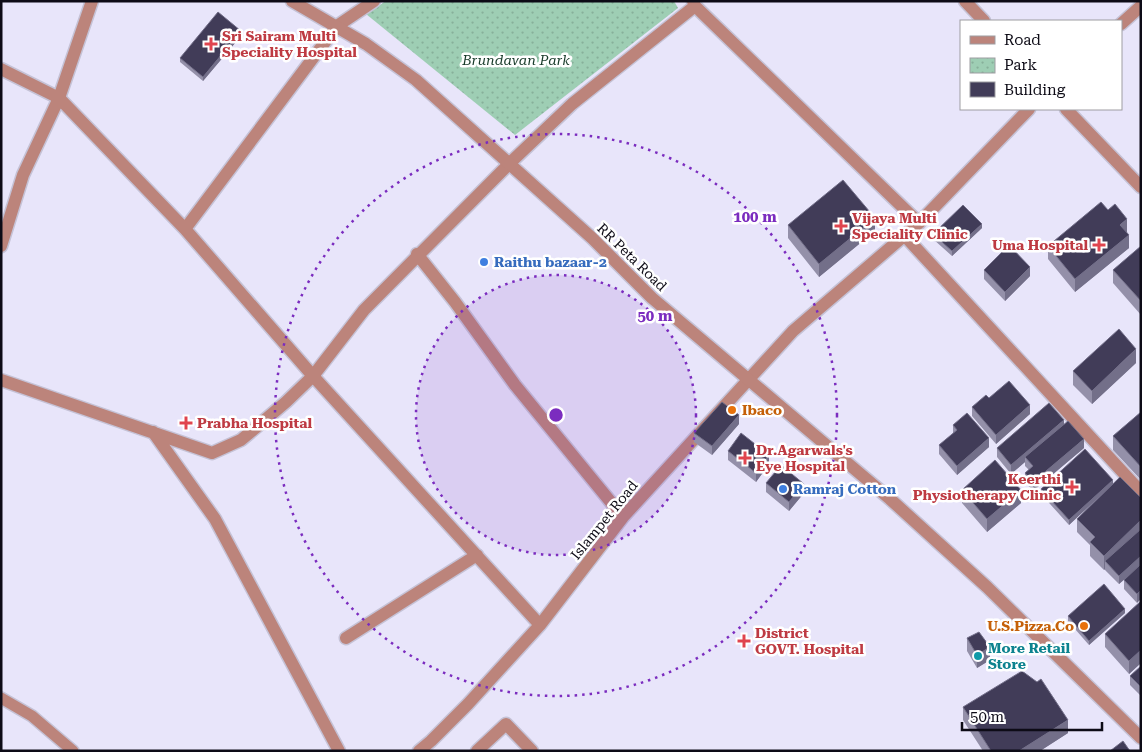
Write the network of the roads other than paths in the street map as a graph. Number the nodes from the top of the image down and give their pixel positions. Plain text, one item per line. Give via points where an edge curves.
1 (92, 1) edge
2 (292, 1) edge
3 (374, 1) edge
4 (966, 1) edge
5 (694, 3) edge
6 (1141, 6) edge
7 (983, 20) edge
8 (1122, 23) edge
9 (337, 26) junction
10 (1, 69) edge
11 (59, 98) junction
12 (1028, 110) edge
13 (1067, 110) edge
14 (510, 163) junction
15 (1141, 187) edge
16 (919, 223) junction
17 (185, 229) junction
18 (904, 235) junction
19 (1, 246) edge
20 (417, 254) junction
21 (313, 376) junction
22 (1, 380) edge
23 (748, 380) junction
24 (153, 432) junction
25 (1141, 492) edge
26 (623, 517) junction
27 (477, 555) junction
28 (540, 626) junction
29 (346, 638) dead end
30 (1, 698) edge
31 (1141, 738) edge
32 (73, 751) edge
33 (339, 751) edge
34 (419, 751) edge
35 (476, 751) edge
36 (532, 751) edge

1 - 11 street
2 - 9 street, RR Peta Road
3 - 9 street
4 - 7 street
5 - 14 street via 572,104
5 - 16 street
6 - 8 street
9 - 14 street, RR Peta Road via 416,80
9 - 17 street
10 - 11 street
11 - 17 street
11 - 19 street via 24,175
12 - 16 street, Islampet Road
13 - 15 street
14 - 20 street
14 - 23 street, RR Peta Road via 652,298
16 - 18 street, Islampet Road
17 - 21 street
18 - 23 street, Islampet Road via 793,331
18 - 25 street
20 - 21 street via 364,310
20 - 26 street via 515,385
21 - 24 street via 241,440 212,453
21 - 27 street
22 - 24 street
23 - 26 street, Islampet Road
23 - 31 street, RR Peta Road via 890,499 987,587
24 - 33 street via 216,519
26 - 28 street, Islampet Road
27 - 28 street
27 - 29 street
28 - 34 street, Islampet Road
30 - 32 lane via 32,716
35 - 36 street via 506,724

